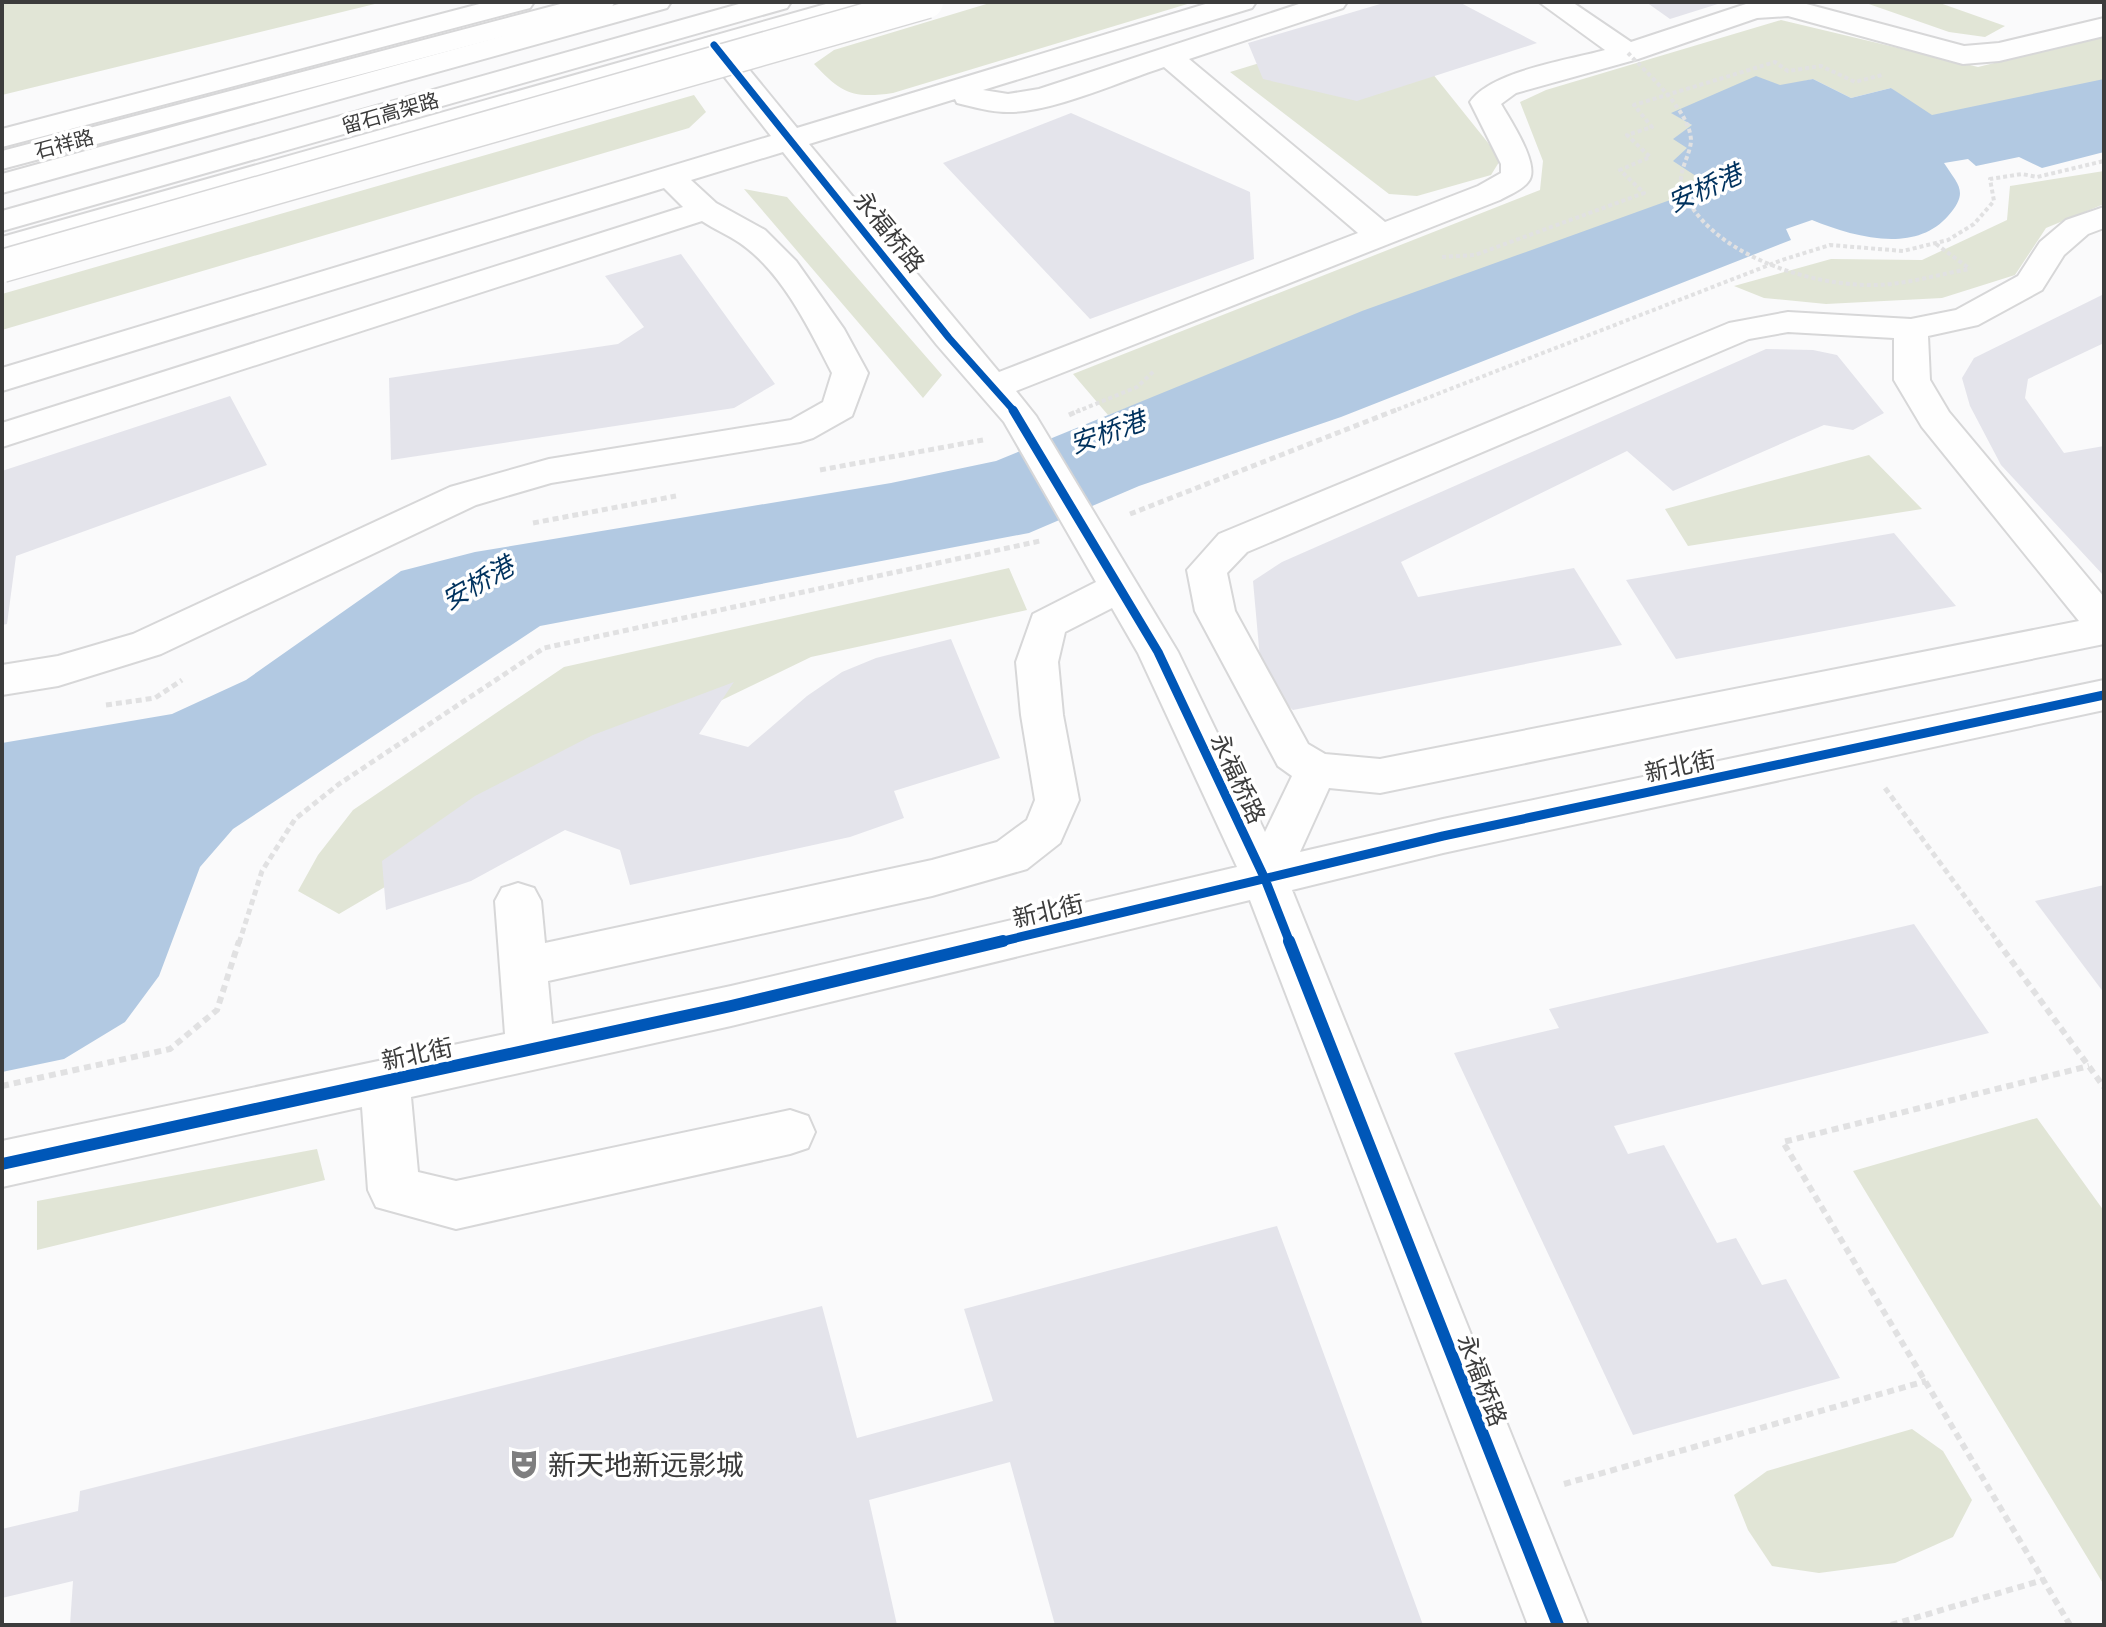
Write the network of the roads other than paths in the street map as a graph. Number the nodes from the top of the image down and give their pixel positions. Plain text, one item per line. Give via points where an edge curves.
1 (520, 2) edge
2 (601, 2) edge
3 (657, 2) edge
4 (777, 2) edge
5 (864, 2) edge
6 (927, 2) edge
7 (1242, 2) edge
8 (1333, 2) edge
9 (1553, 2) edge
10 (2069, 7) dead end
11 (2104, 24) edge
12 (714, 45) junction
13 (1628, 53) junction
14 (1168, 56) junction
15 (942, 94) junction
16 (2, 138) edge
17 (791, 140) junction
18 (2, 160) edge
19 (670, 177) junction
20 (2, 184) edge
21 (705, 210) junction
22 (2104, 217) edge
23 (2, 221) edge
24 (1381, 235) junction
25 (2, 247) edge
26 (2, 266) edge
27 (1911, 329) junction
28 (2, 380) edge
29 (993, 387) junction
30 (2, 435) edge
31 (1119, 587) junction
32 (2104, 624) edge
33 (2104, 630) edge
34 (2, 680) edge
35 (2104, 695) edge
36 (1316, 770) junction
37 (1265, 879) junction
38 (518, 901) dead end
39 (522, 967) junction
40 (530, 1049) junction
41 (385, 1080) junction
42 (790, 1132) dead end
43 (2, 1164) edge
44 (1558, 1625) edge

1 - 16 main road
2 - 18 main road, 石祥路
3 - 20 main road, 留石高架路
4 - 23 main road, 留石高架路
5 - 12 main road
6 - 26 main road, bridge
7 - 15 main road
8 - 14 main road
9 - 13 main road
10 - 11 main road
11 - 13 main road via 1999,52 1963,55 1789,8 1754,10
12 - 17 main road, 永福桥路
12 - 25 main road
13 - 24 main road via 1495,94 1485,102 1517,164 1516,177 1489,193
14 - 15 main road via 1044,97 1008,103
14 - 24 main road
15 - 17 main road
17 - 19 main road
17 - 29 main road, 永福桥路
19 - 21 main road
19 - 28 main road
21 - 30 main road
21 - 34 main road via 753,237 784,268 827,329 850,373 839,408 800,430 549,471 463,496 147,644 58,671
22 - 27 main road via 2077,227 2052,249 2030,283 1966,318
24 - 29 main road
27 - 32 main road via 1912,380 1935,419
27 - 36 main road via 1788,322 1741,330 1233,543 1207,570 1215,611 1293,755
29 - 31 main road, 永福桥路 via 1030,436
31 - 37 main road, 永福桥路 via 1158,652
31 - 39 main road via 1047,624 1037,662 1057,800 1044,831 1011,856
33 - 36 main road via 1380,776
35 - 37 main road, 新北街
36 - 37 main road
37 - 40 main road, 新北街
37 - 44 main road, 永福桥路
38 - 39 main road
39 - 40 main road
40 - 41 main road, 新北街
41 - 42 main road via 394,1190 456,1205
41 - 43 main road, 新北街

